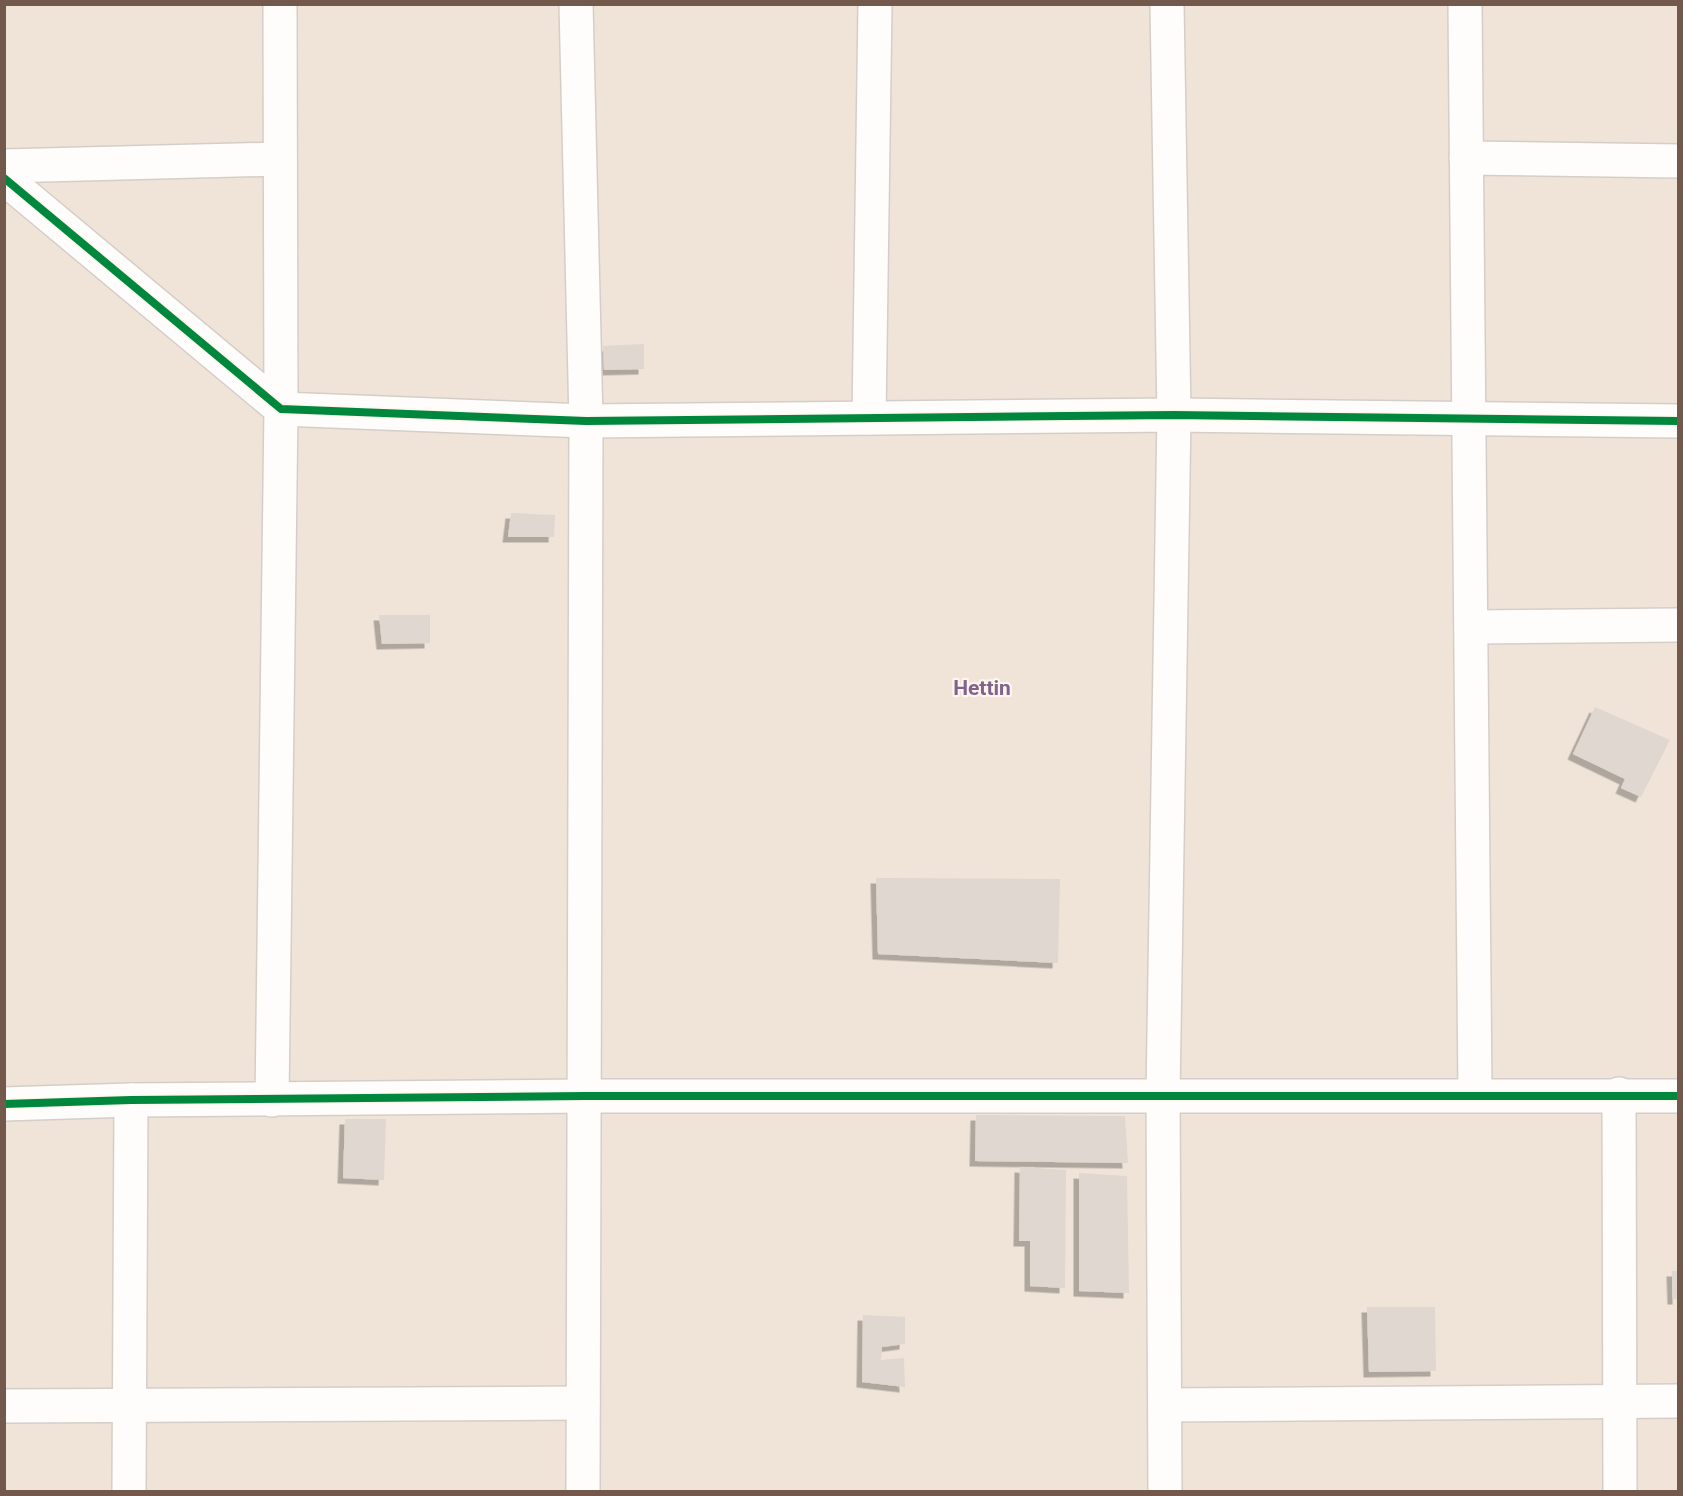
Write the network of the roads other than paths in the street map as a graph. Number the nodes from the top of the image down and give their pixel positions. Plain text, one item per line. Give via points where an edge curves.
1 (280, 4) edge
2 (576, 4) edge
3 (875, 4) edge
4 (1167, 4) edge
5 (1465, 4) edge
6 (1466, 158) junction
7 (280, 159) junction
8 (1678, 161) edge
9 (4, 166) edge
10 (4, 178) edge
11 (281, 409) junction
12 (1174, 415) junction
13 (1468, 417) junction
14 (869, 418) junction
15 (586, 421) junction
16 (1678, 421) edge
17 (1471, 627) junction
18 (1674, 633) edge
19 (1475, 1094) junction
20 (1618, 1094) junction
21 (1163, 1095) junction
22 (586, 1096) junction
23 (1678, 1096) edge
24 (131, 1100) junction
25 (272, 1100) junction
26 (4, 1104) edge
27 (1618, 1401) junction
28 (1678, 1401) edge
29 (583, 1403) junction
30 (1165, 1405) junction
31 (4, 1406) edge
32 (129, 1406) junction
33 (129, 1491) edge
34 (583, 1491) edge
35 (1165, 1491) edge
36 (1620, 1491) edge

1 - 7 street
2 - 15 street
3 - 14 street
4 - 12 street
5 - 6 street
6 - 8 street
6 - 13 street
7 - 9 street
7 - 11 street
10 - 11 street
11 - 15 street
11 - 25 street
12 - 13 street
12 - 14 street
12 - 21 street
13 - 16 street
13 - 17 street
14 - 15 street
15 - 22 street
17 - 18 street
17 - 19 street
19 - 20 street
19 - 21 street
20 - 23 street
20 - 27 street
21 - 22 street
21 - 30 street
22 - 25 street
22 - 29 street
24 - 25 street
24 - 26 street
24 - 32 street
27 - 28 street
27 - 30 street
27 - 36 street
29 - 32 street
29 - 34 street
30 - 35 street
31 - 32 street
32 - 33 street

